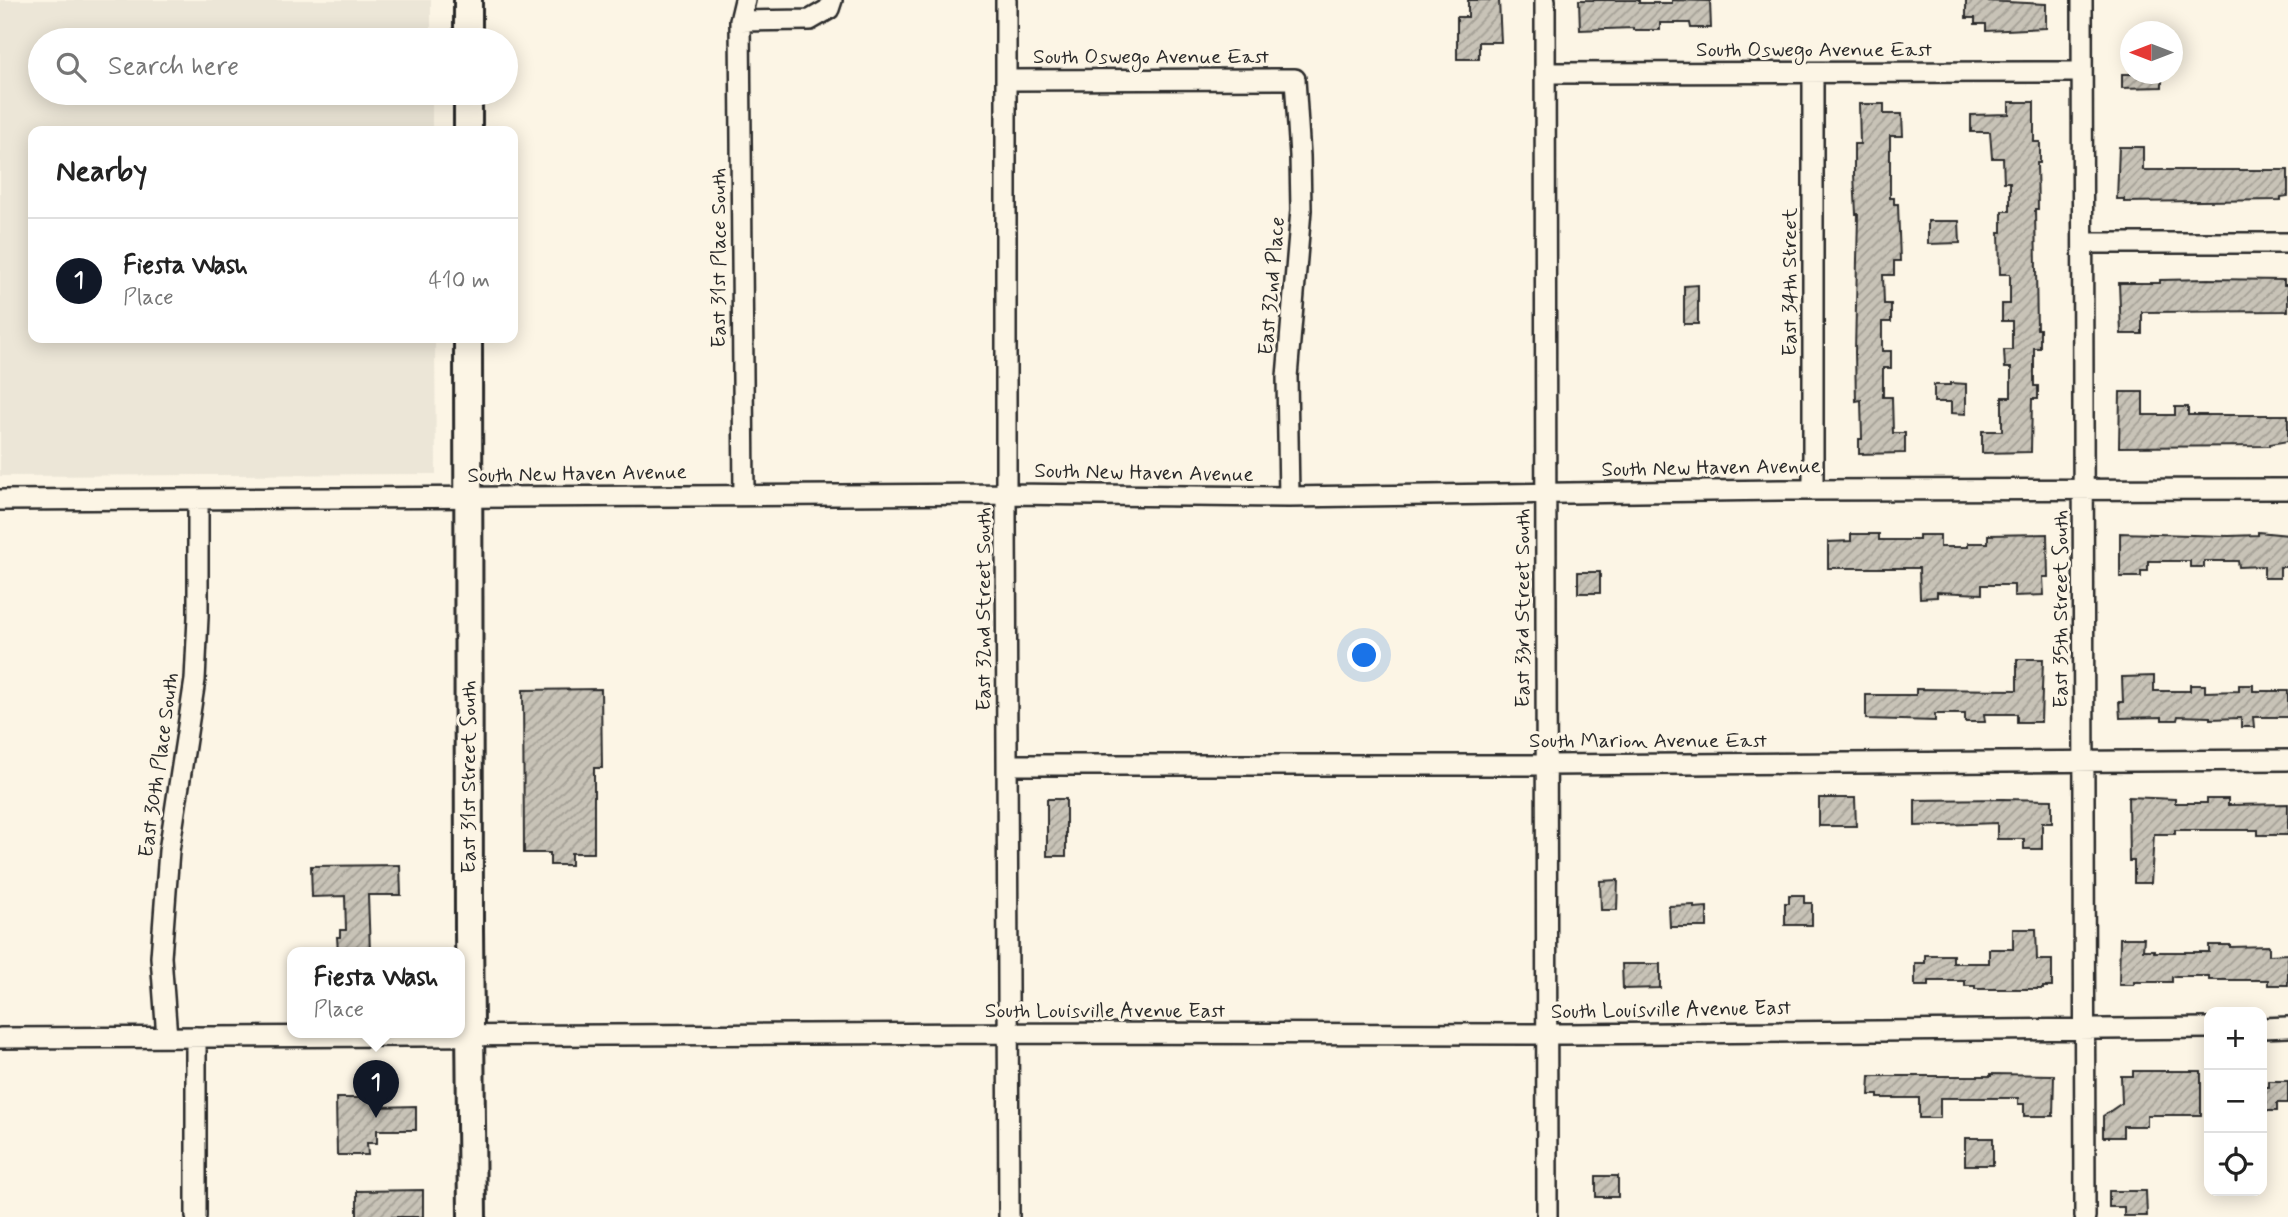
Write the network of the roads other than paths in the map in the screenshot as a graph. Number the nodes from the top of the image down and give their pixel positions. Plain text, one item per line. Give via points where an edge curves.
1 (468, 0) edge
2 (745, 0) edge
3 (831, 0) edge
4 (1006, 0) edge
5 (1545, 0) edge
6 (2082, 0) edge
7 (740, 21) junction
8 (468, 28) edge
9 (2082, 72) junction
10 (1813, 73) junction
11 (1546, 74) junction
12 (1295, 79) joint
13 (1007, 80) junction
14 (468, 105) edge
15 (468, 126) edge
16 (2083, 243) junction
17 (2288, 243) edge
18 (468, 343) edge
19 (2288, 489) edge
20 (1813, 490) junction
21 (2084, 490) junction
22 (1545, 493) junction
23 (1006, 494) junction
24 (744, 495) junction
25 (1289, 497) junction
26 (468, 498) junction
27 (198, 499) junction
28 (0, 500) edge
29 (2084, 760) junction
30 (2288, 760) edge
31 (1008, 765) junction
32 (1545, 765) junction
33 (2288, 1027) edge
34 (2085, 1028) junction
35 (2204, 1028) edge
36 (2267, 1028) edge
37 (1009, 1033) junction
38 (1546, 1034) junction
39 (465, 1035) edge
40 (470, 1035) junction
41 (287, 1036) edge
42 (167, 1037) junction
43 (196, 1037) junction
44 (0, 1038) edge
45 (196, 1217) edge
46 (472, 1217) edge
47 (1009, 1217) edge
48 (1547, 1217) edge
49 (2085, 1217) edge

1 - 8 main road
2 - 7 street, East 31st Place South
3 - 7 street via 829,9 810,20
4 - 13 street, East 32nd Street South
5 - 11 street, East 33rd Street South
6 - 9 street, East 35th Street South
7 - 24 street, East 31st Place South
9 - 10 street, South Oswego Avenue East
9 - 16 street, East 35th Street South
10 - 11 street, South Oswego Avenue East
10 - 20 street, East 34th Street
11 - 22 street, East 33rd Street South
12 - 13 street, South Oswego Avenue East
12 - 25 street, East 32nd Place via 1301,209 1287,377
13 - 23 street, East 32nd Street South
14 - 15 main road
16 - 17 street
16 - 21 street, East 35th Street South
18 - 26 main road, East 31st Street South
19 - 21 street, South New Haven Avenue
20 - 21 street, South New Haven Avenue
20 - 22 street, South New Haven Avenue
21 - 29 street, East 35th Street South
22 - 25 street, South New Haven Avenue
22 - 32 street, East 33rd Street South
23 - 24 street, South New Haven Avenue
23 - 25 street, South New Haven Avenue
23 - 31 street, East 32nd Street South
24 - 26 street, South New Haven Avenue
26 - 27 street, South New Haven Avenue
26 - 40 main road, East 31st Street South
27 - 28 street, South New Haven Avenue
27 - 42 street, East 30th Place South via 195,680 169,851 161,957
29 - 30 street, South Marion Avenue East
29 - 32 street, South Marion Avenue East
29 - 34 street, East 35th Street South
31 - 32 street, South Marion Avenue East
31 - 37 street, East 32nd Street South
32 - 38 street, East 33rd Street South
33 - 36 street
34 - 35 street, South Louisville Avenue East
34 - 38 street, South Louisville Avenue East
34 - 49 street, East 35th Street South
37 - 38 street, South Louisville Avenue East
37 - 40 street, South Louisville Avenue East
37 - 47 street, East 32nd Street South
38 - 48 street, East 33rd Street South
39 - 40 street, South Louisville Avenue East
40 - 46 main road, East 31st Street South
41 - 43 street, South Louisville Avenue East
42 - 43 street, South Louisville Avenue East
42 - 44 street, South Louisville Avenue East
43 - 45 street

